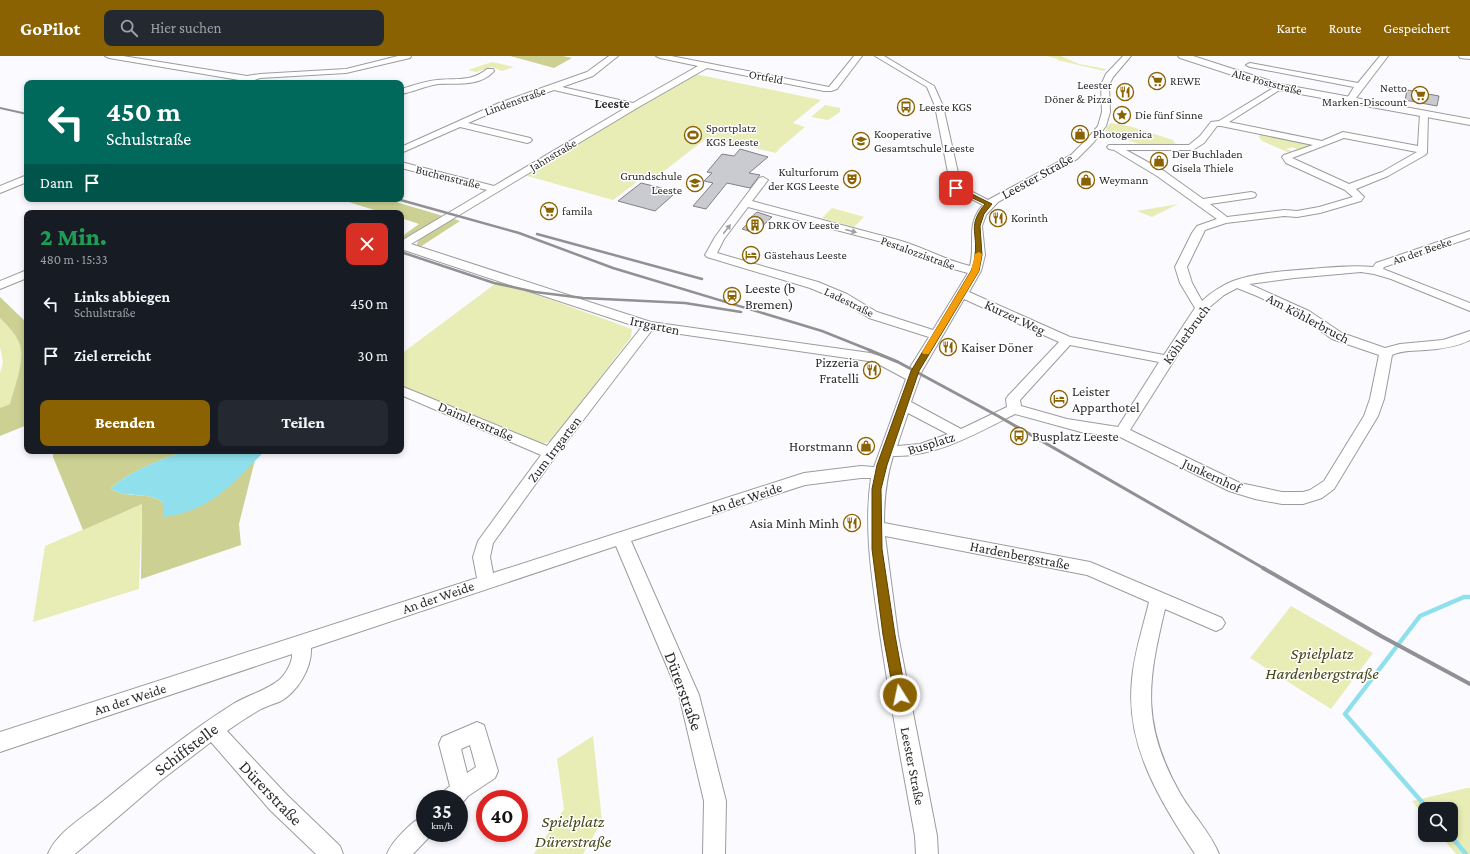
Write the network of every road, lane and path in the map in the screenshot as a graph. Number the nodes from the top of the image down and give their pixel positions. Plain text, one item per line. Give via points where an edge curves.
1 (109, 56) edge
2 (407, 56) edge
3 (614, 56) edge
4 (660, 56) edge
5 (858, 56) edge
6 (879, 56) edge
7 (1127, 56) edge
8 (1183, 56) edge
9 (1384, 56) edge
10 (1463, 56) edge
11 (1470, 57) edge
12 (720, 60) dead end
13 (311, 64) dead end
14 (1250, 65) dead end
15 (708, 66) junction
16 (490, 71) dead end
17 (296, 74) junction
18 (247, 79) joint
19 (1360, 86) junction
20 (553, 87) junction
21 (1278, 87) junction
22 (404, 91) edge
23 (1350, 100) junction
24 (634, 106) junction
25 (1424, 114) junction
26 (1470, 122) edge
27 (1221, 123) junction
28 (459, 124) junction
29 (527, 140) dead end
30 (1102, 144) junction
31 (1323, 144) junction
32 (404, 149) edge
33 (1422, 150) junction
34 (404, 166) edge
35 (24, 179) edge
36 (763, 180) dead end
37 (1349, 188) junction
38 (496, 189) junction
39 (0, 190) edge
40 (1251, 195) dead end
41 (1201, 202) junction
42 (746, 203) junction
43 (989, 204) junction
44 (1224, 220) junction
45 (1470, 234) edge
46 (404, 244) edge
47 (404, 246) edge
48 (975, 271) junction
49 (1376, 271) junction
50 (24, 275) edge
51 (1242, 282) junction
52 (0, 285) edge
53 (962, 293) junction
54 (1470, 307) edge
55 (1201, 308) junction
56 (649, 326) junction
57 (936, 335) junction
58 (1470, 335) edge
59 (1067, 341) junction
60 (1386, 353) junction
61 (1167, 360) junction
62 (913, 377) junction
63 (404, 391) edge
64 (903, 404) junction
65 (1014, 409) junction
66 (1122, 432) junction
67 (961, 435) junction
68 (887, 451) junction
69 (550, 453) junction
70 (880, 473) junction
71 (876, 528) junction
72 (621, 537) junction
73 (486, 581) junction
74 (1159, 598) junction
75 (1216, 622) dead end
76 (301, 644) junction
77 (212, 729) junction
78 (0, 742) edge
79 (416, 835) edge
80 (930, 853) edge
81 (59, 854) edge
82 (332, 854) edge
83 (398, 854) edge
84 (714, 854) edge
85 (1208, 854) edge

1 - 18 street
2 - 17 street via 347,74
3 - 20 street via 590,74
4 - 15 street, Ortfeld
5 - 15 street, Ortfeld via 831,89
6 - 43 street via 930,86 939,106 956,188
7 - 30 street, Leester Straße via 1105,84 1106,112 1102,126
8 - 21 main road, Alte Poststraße
9 - 19 street
10 - 11 street
12 - 15 street, Jahnstraße
13 - 17 street
14 - 19 street
15 - 24 street, Jahnstraße
16 - 22 street via 484,76 464,82 436,82
17 - 18 street
19 - 23 street
20 - 24 street, Lindenstraße
20 - 28 street, Lindenstraße
21 - 23 main road, Alte Poststraße
21 - 27 street
23 - 25 main road, Alte Poststraße
24 - 38 street, Jahnstraße
25 - 26 main road, Alte Poststraße
25 - 33 street
27 - 30 street via 1214,124 1200,141 1190,148
27 - 31 street
28 - 29 street
28 - 32 street, Lindenstraße
30 - 41 street via 1149,165
30 - 43 street, Leester Straße via 1074,156
31 - 33 street via 1343,135
31 - 37 street via 1287,157 1289,161
33 - 37 street via 1422,153 1385,174
34 - 38 street, Buchenstraße
35 - 39 street
36 - 42 street, Ladestraße
37 - 44 street via 1359,197 1357,199 1320,210
38 - 46 street, Jahnstraße
40 - 41 street
41 - 44 street
42 -> 48 street, Pestalozzistraße via 894,242 950,265
57 -> 42 street, Ladestraße via 873,315 843,297 814,285 711,255 719,239
43 - 48 street, Leester Straße via 981,214 977,226 979,255
44 - 55 street via 1201,228 1181,267 1189,288
45 - 49 street, An der Beeke via 1380,265
47 - 56 street, Irrgarten
48 - 53 street, Leester Straße
49 - 51 street, Köhlerbruch via 1347,269
49 - 54 street, Köhlerbruch
50 - 52 street
51 - 55 street, Köhlerbruch via 1220,292
51 - 60 street, Am Köhlerbruch via 1305,314 1337,336
53 - 57 street, Leester Straße
53 - 59 street, Kurzer Weg
55 - 61 street, Köhlerbruch
56 - 62 street, Irrgarten via 870,357
56 - 69 street, Zum Irrgarten
57 - 62 street, Leester Straße
58 - 60 street via 1462,340 1440,345 1391,350
59 - 61 street, Kurzer Weg
59 - 65 street via 1013,398
60 - 66 street, Junkernhof via 1371,416 1329,485 1316,494 1303,498 1282,498 1234,487
61 - 66 street, Köhlerbruch
62 - 64 street, Leester Straße
63 - 69 street, Daimlerstraße
64 - 67 street, Busplatz
64 - 68 street, Leester Straße
65 - 66 street, Junkernhof via 1104,432
65 - 67 street
67 - 68 street, Busplatz via 907,452
68 - 70 street, Leester Straße
69 - 73 street, Zum Irrgarten via 486,541 481,552 481,561
70 - 71 street, Leester Straße
70 - 72 street, An der Weide via 861,472 804,479
71 - 74 street, Hardenbergstraße via 1090,568
71 - 80 street, Leester Straße via 889,635
72 - 73 street, An der Weide
72 - 84 street, Dürerstraße via 689,695 715,800
73 - 76 street, An der Weide
74 - 75 street, Hardenbergstraße
74 - 85 street via 1143,662 1140,694 1144,734 1157,772 1175,805
76 - 77 street, Schiffstelle via 302,657 287,685 273,695 257,700
76 - 78 street, An der Weide
77 - 81 street, Schiffstelle via 153,774
77 - 82 street, Dürerstraße via 278,802
79 - 83 street

